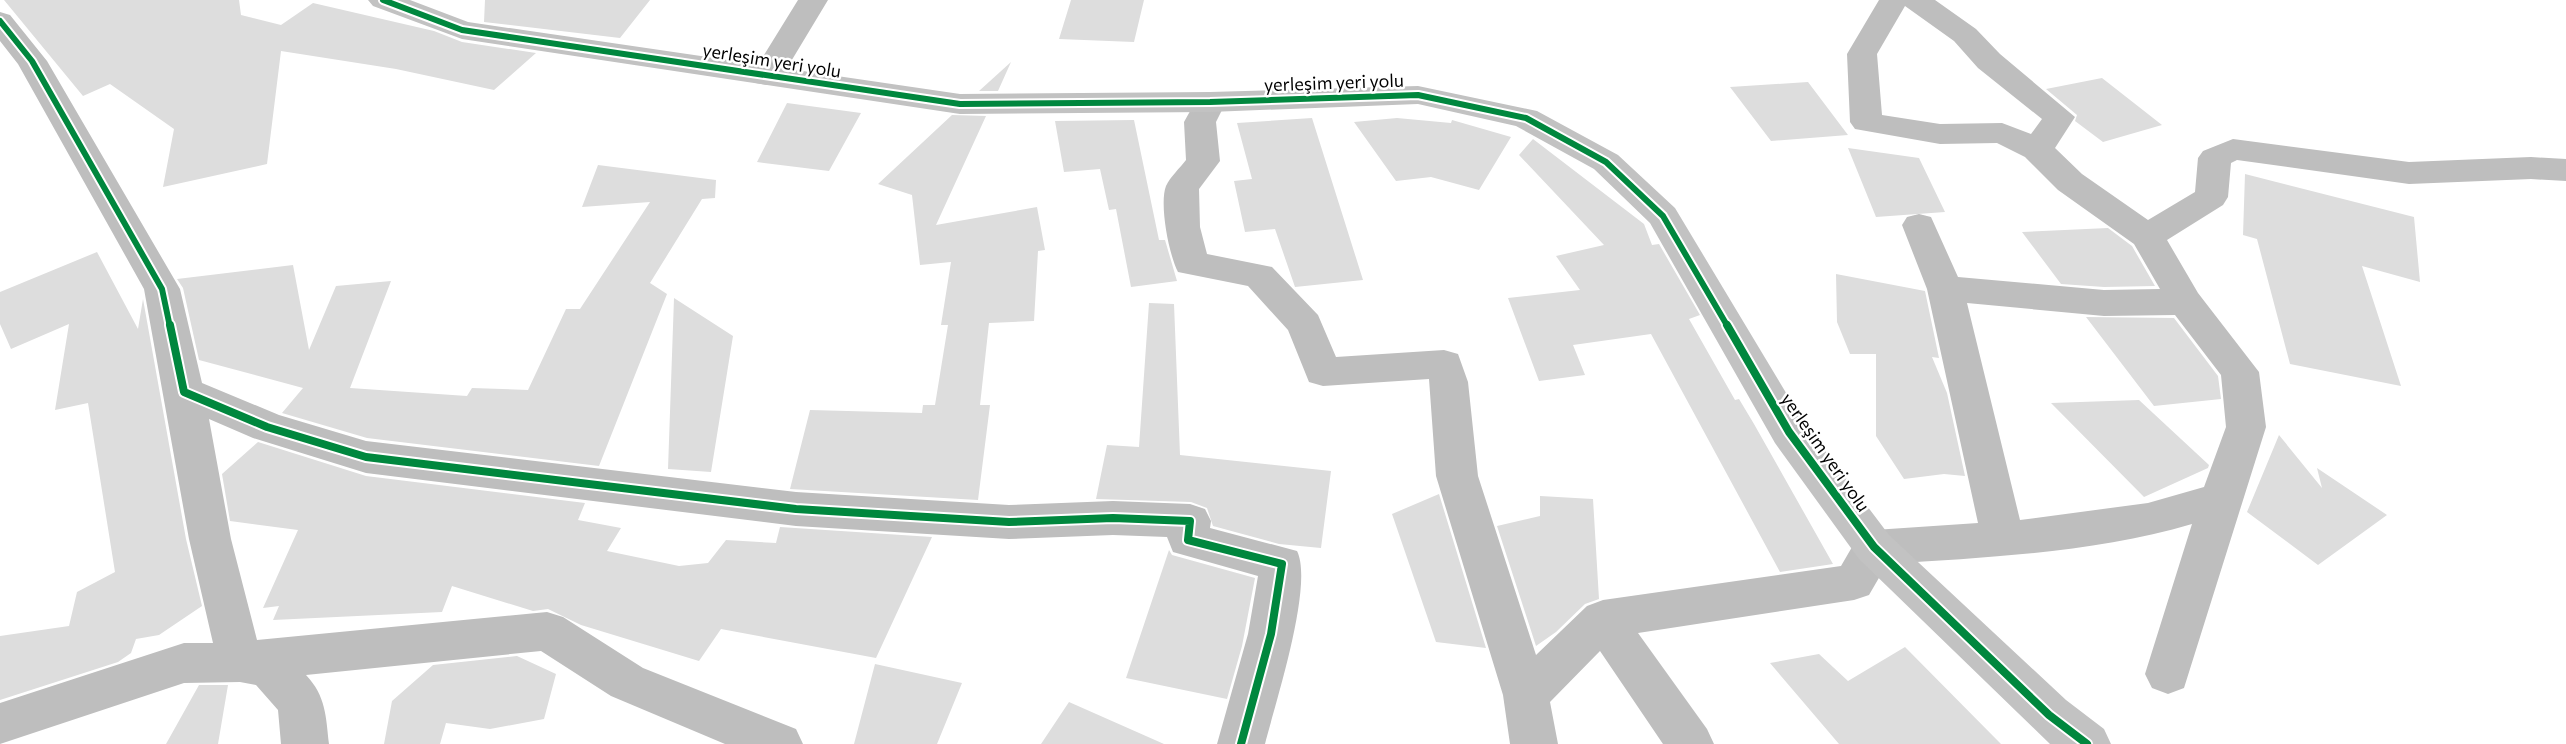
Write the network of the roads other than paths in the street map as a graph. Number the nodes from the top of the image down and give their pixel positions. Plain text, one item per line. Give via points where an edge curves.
1 (383, 0) edge
2 (813, 0) edge
3 (1894, 0) edge
4 (1916, 0) edge
5 (0, 21) edge
6 (767, 76) junction
7 (1210, 102) junction
8 (2037, 150) junction
9 (2566, 170) edge
10 (1919, 225) dead end
11 (2147, 236) junction
12 (1945, 289) junction
13 (2185, 302) junction
14 (184, 392) junction
15 (2221, 499) junction
16 (2003, 538) junction
17 (1874, 547) junction
18 (1603, 619) junction
19 (240, 662) junction
20 (2168, 674) dead end
21 (1527, 695) junction
22 (0, 724) edge
23 (305, 744) edge
24 (779, 744) edge
25 (1241, 744) edge
26 (1534, 744) edge
27 (1690, 744) edge
28 (2087, 744) edge

1 - 6 street, yerleşim yeri yolu via 461,30
2 - 6 street
3 - 8 street via 1862,54 1866,122 1940,134 2002,133
4 - 8 street via 1965,35 1989,61 2059,117
5 - 14 street via 32,61 162,289
6 - 7 street, yerleşim yeri yolu via 960,104
7 - 17 street, yerleşim yeri yolu via 1418,95 1526,118 1606,162 1663,216 1789,432
7 - 21 street via 1200,122 1203,161 1182,188 1183,227 1191,263 1259,276 1305,324 1322,372 1444,365 1457,476
8 - 11 street via 2070,182
9 - 11 street via 2409,173 2233,149 2215,158 2211,197
10 - 12 street
11 - 13 street
12 - 13 street via 2104,303
12 - 16 street
13 - 15 street via 2240,372 2246,426
14 - 19 street via 210,539
14 - 25 street via 267,426 366,457 796,509 1009,522 1113,518 1190,522 1188,541 1282,564 1271,634
15 - 16 street via 2148,520
15 - 20 street
16 - 17 street
17 - 18 street via 1854,582
17 - 28 street, yerleşim yeri yolu via 2049,715
18 - 21 street
18 - 27 street
19 - 22 street via 184,663
19 - 23 street via 269,668 301,702
19 - 24 street via 547,631 627,682
21 - 26 street

